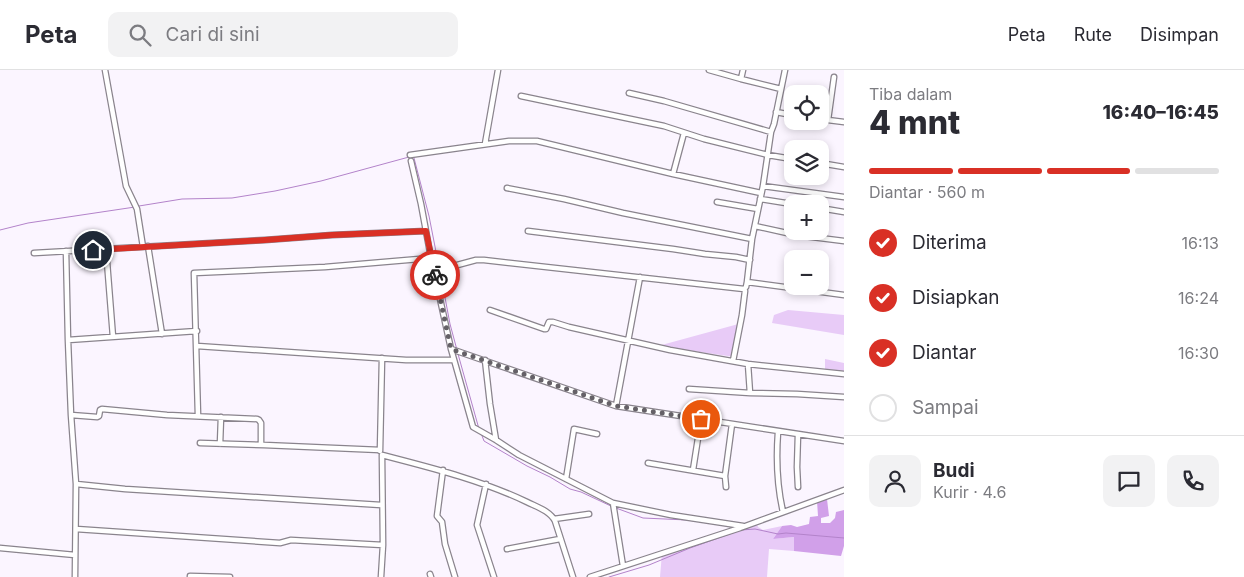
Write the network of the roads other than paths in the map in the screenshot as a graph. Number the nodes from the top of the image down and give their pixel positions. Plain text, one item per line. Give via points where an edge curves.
1 (105, 70) edge
2 (498, 70) edge
3 (709, 70) edge
4 (743, 70) edge
5 (785, 70) edge
6 (834, 77) dead end
7 (741, 79) junction
8 (781, 89) junction
9 (629, 93) dead end
10 (521, 96) dead end
11 (776, 112) junction
12 (829, 113) edge
13 (784, 114) edge
14 (829, 120) edge
15 (844, 122) edge
16 (771, 132) junction
17 (684, 133) junction
18 (485, 144) junction
19 (410, 155) dead end
20 (768, 155) junction
21 (784, 158) edge
22 (411, 161) dead end
23 (829, 164) edge
24 (844, 167) edge
25 (673, 174) junction
26 (763, 186) junction
27 (507, 188) dead end
28 (761, 193) junction
29 (844, 197) edge
30 (760, 199) junction
31 (717, 202) dead end
32 (784, 203) edge
33 (758, 209) junction
34 (829, 210) edge
35 (844, 212) edge
36 (755, 226) junction
37 (426, 231) junction
38 (528, 231) dead end
39 (752, 239) junction
40 (844, 242) edge
41 (146, 246) junction
42 (106, 249) junction
43 (66, 251) junction
44 (34, 253) dead end
45 (431, 258) junction
46 (750, 260) junction
47 (436, 271) junction
48 (640, 277) junction
49 (747, 282) junction
50 (744, 290) junction
51 (844, 296) edge
52 (490, 310) dead end
53 (197, 331) junction
54 (162, 334) junction
55 (113, 337) junction
56 (68, 340) junction
57 (628, 340) junction
58 (197, 346) junction
59 (455, 350) junction
60 (382, 358) junction
61 (454, 360) junction
62 (485, 360) junction
63 (733, 361) junction
64 (748, 364) junction
65 (844, 374) edge
66 (689, 389) dead end
67 (750, 393) junction
68 (844, 397) edge
69 (616, 406) junction
70 (71, 415) junction
71 (198, 416) junction
72 (221, 417) junction
73 (701, 419) junction
74 (732, 424) junction
75 (778, 432) junction
76 (597, 434) dead end
77 (798, 434) junction
78 (496, 440) junction
79 (844, 442) edge
80 (200, 443) dead end
81 (220, 444) junction
82 (261, 445) junction
83 (381, 453) junction
84 (648, 463) dead end
85 (443, 470) junction
86 (692, 470) junction
87 (725, 476) junction
88 (566, 479) junction
89 (76, 484) junction
90 (486, 484) junction
91 (798, 486) dead end
92 (726, 487) dead end
93 (844, 490) edge
94 (613, 504) junction
95 (381, 505) junction
96 (784, 512) junction
97 (589, 514) dead end
98 (554, 519) junction
99 (742, 527) junction
100 (76, 529) junction
101 (560, 539) junction
102 (383, 545) junction
103 (0, 548) edge
104 (506, 549) dead end
105 (75, 555) junction
106 (623, 566) junction
107 (190, 576) edge
108 (75, 577) edge
109 (230, 577) edge
110 (381, 577) edge
111 (455, 577) edge
112 (494, 577) edge
113 (573, 577) edge
114 (590, 577) edge

1 - 41 street via 126,186 136,206
2 - 18 street
3 - 7 street
4 - 7 street
5 - 8 street
6 - 12 street
7 - 8 street
8 - 11 street
9 - 16 street
10 - 17 street
11 - 13 street
11 - 16 street
14 - 15 street
16 - 20 street
17 - 20 street
17 - 25 street
18 - 19 street
18 - 25 street via 545,142
20 - 21 street
20 - 26 street
22 - 37 street
23 - 24 street
25 - 28 street
26 - 28 street
26 - 29 street
27 - 39 street
28 - 30 street
30 - 32 street
30 - 33 street
31 - 33 street
33 - 36 street
34 - 35 street
36 - 39 street
36 - 40 street
37 - 41 street
37 - 45 street
38 - 46 street
39 - 46 street
41 - 42 street
41 - 54 street
42 - 43 street
42 - 55 street
43 - 44 street
43 - 56 street
45 - 47 street
45 - 53 street via 194,273
46 - 49 street
47 - 48 street via 484,260
47 - 59 street
48 - 50 street
48 - 57 street
49 - 50 street
49 - 51 street
50 - 63 street
52 - 57 street via 544,329 553,322
53 - 54 street
53 - 58 street
54 - 55 street
55 - 56 street
56 - 70 street
57 - 63 street
57 - 69 street
58 - 60 street
58 - 71 street
59 - 61 street
59 - 62 street
60 - 61 street
60 - 83 street
61 - 78 street via 474,428
62 - 69 street
62 - 78 street
63 - 64 street
64 - 65 street
64 - 67 street
66 - 67 street
67 - 68 street
69 - 73 street
70 - 71 street via 97,417 102,409
70 - 89 street
71 - 72 street
72 - 81 street
72 - 82 street via 259,420
73 - 74 street
73 - 86 street
74 - 75 street
74 - 87 street
75 - 77 street
75 - 96 street via 776,465
76 - 88 street via 574,429
77 - 79 street
77 - 91 street
78 - 88 street
80 - 81 street
81 - 82 street
82 - 83 street
83 - 85 street
83 - 95 street
84 - 86 street
85 - 90 street
85 - 111 street via 437,516 442,522 444,544
86 - 87 street
87 - 92 street
88 - 94 street
89 - 95 street
89 - 100 street
90 - 98 street via 550,514
90 - 112 street via 477,525
93 - 96 street
94 - 99 street
94 - 106 street
95 - 102 street
96 - 99 street
97 - 98 street
98 - 101 street
99 - 106 street
100 - 102 street via 280,543 291,540
100 - 105 street
101 - 104 street
101 - 113 street
102 - 110 street
103 - 105 street
105 - 108 street
106 - 114 street
107 - 109 street

